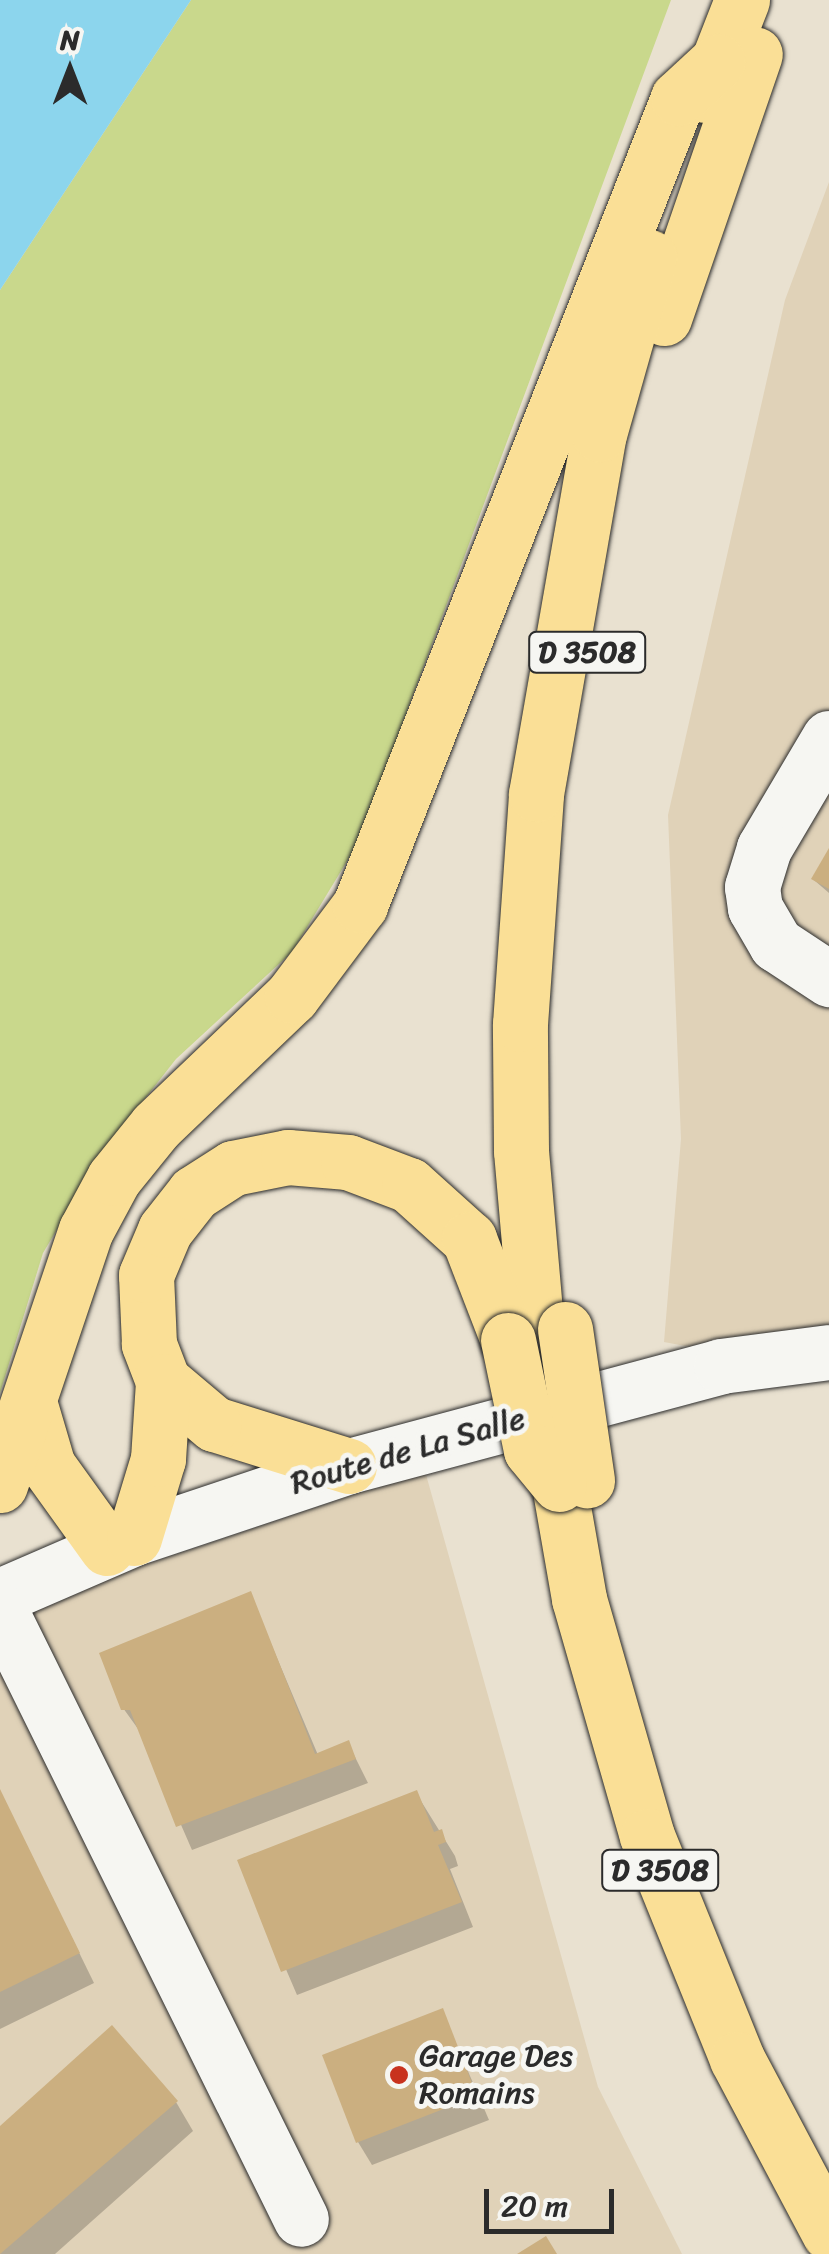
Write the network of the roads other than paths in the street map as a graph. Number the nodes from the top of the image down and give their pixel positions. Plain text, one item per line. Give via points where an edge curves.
1 (742, 0) edge
2 (776, 0) edge
3 (718, 61) junction
4 (829, 738) edge
5 (829, 979) edge
6 (537, 1335) junction
7 (829, 1352) edge
8 (163, 1381) junction
9 (30, 1405) junction
10 (349, 1466) junction
11 (573, 1482) junction
12 (0, 1485) edge
13 (121, 1543) junction
14 (0, 1596) edge
15 (0, 1610) edge
16 (829, 2171) edge
17 (301, 2219) dead end
18 (829, 2233) edge

1 - 3 highway, D 3508
2 - 6 highway, D 3508 via 680,263 627,448 583,672 552,1020
3 - 6 highway, D 3508 via 654,236 599,434 550,688 524,912 520,1024 521,1151
3 - 9 highway via 678,98 360,906 292,996 156,1126 114,1178 86,1230
4 - 5 street via 764,848 752,888 755,908 776,944
6 - 8 highway via 435,1202 348,1162 288,1157 233,1168 194,1193 165,1230 146,1275 144,1310
6 - 11 highway, D 3508
7 - 10 street, Route de La Salle via 721,1366
8 - 10 highway via 214,1424
8 - 13 highway via 158,1459
9 - 12 highway
9 - 13 highway via 48,1466
10 - 13 street, Route de La Salle
11 - 16 highway, D 3508 via 687,1857 737,1984
11 - 18 highway, D 3508 via 579,1599 647,1836 737,2059
13 - 14 street, Route de La Salle
15 - 17 street

